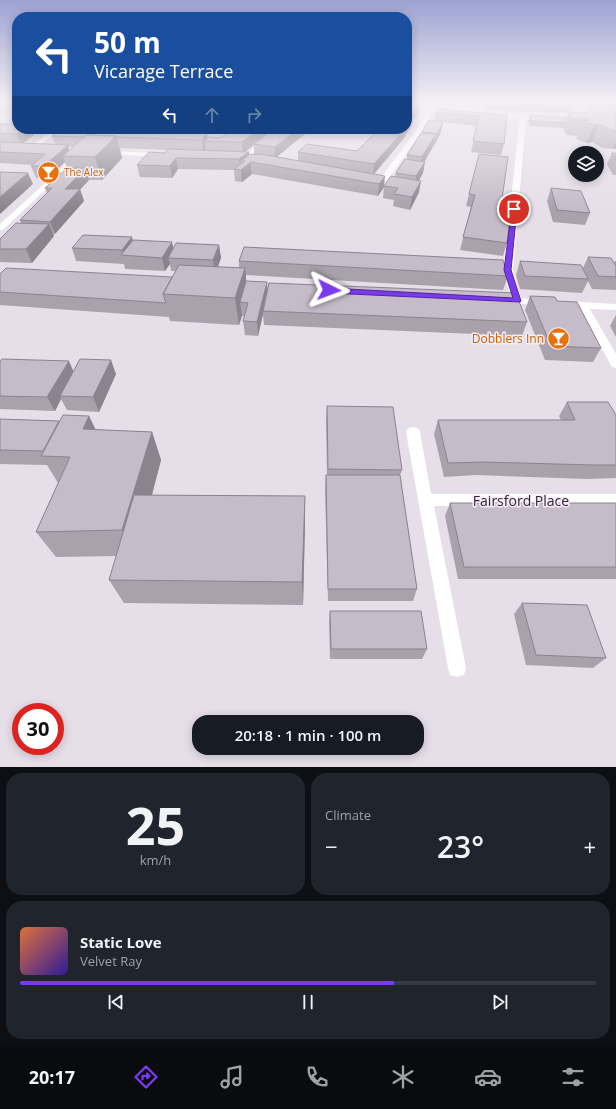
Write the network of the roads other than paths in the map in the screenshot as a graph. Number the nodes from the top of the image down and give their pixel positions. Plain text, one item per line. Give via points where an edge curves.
1 (46, 138) edge
2 (271, 138) edge
3 (414, 138) edge
4 (521, 138) edge
5 (22, 150) edge
6 (29, 150) junction
7 (44, 151) edge
8 (98, 152) edge
9 (84, 153) edge
10 (169, 155) edge
11 (252, 160) edge
12 (366, 180) edge
13 (0, 228) edge
14 (494, 299) edge
15 (517, 301) junction
16 (584, 306) junction
17 (616, 307) edge
18 (616, 364) edge
19 (413, 432) dead end
20 (425, 500) junction
21 (616, 500) edge
22 (457, 668) dead end

1 - 6 street
2 - 11 street via 241,158
3 - 12 street via 381,183
4 - 15 street via 508,270
5 - 6 street
6 - 7 street
8 - 10 street
9 - 13 street
14 - 15 street
15 - 16 street
16 - 17 street
16 - 18 street
19 - 20 street
20 - 21 street, Fairsford Place
20 - 22 street

